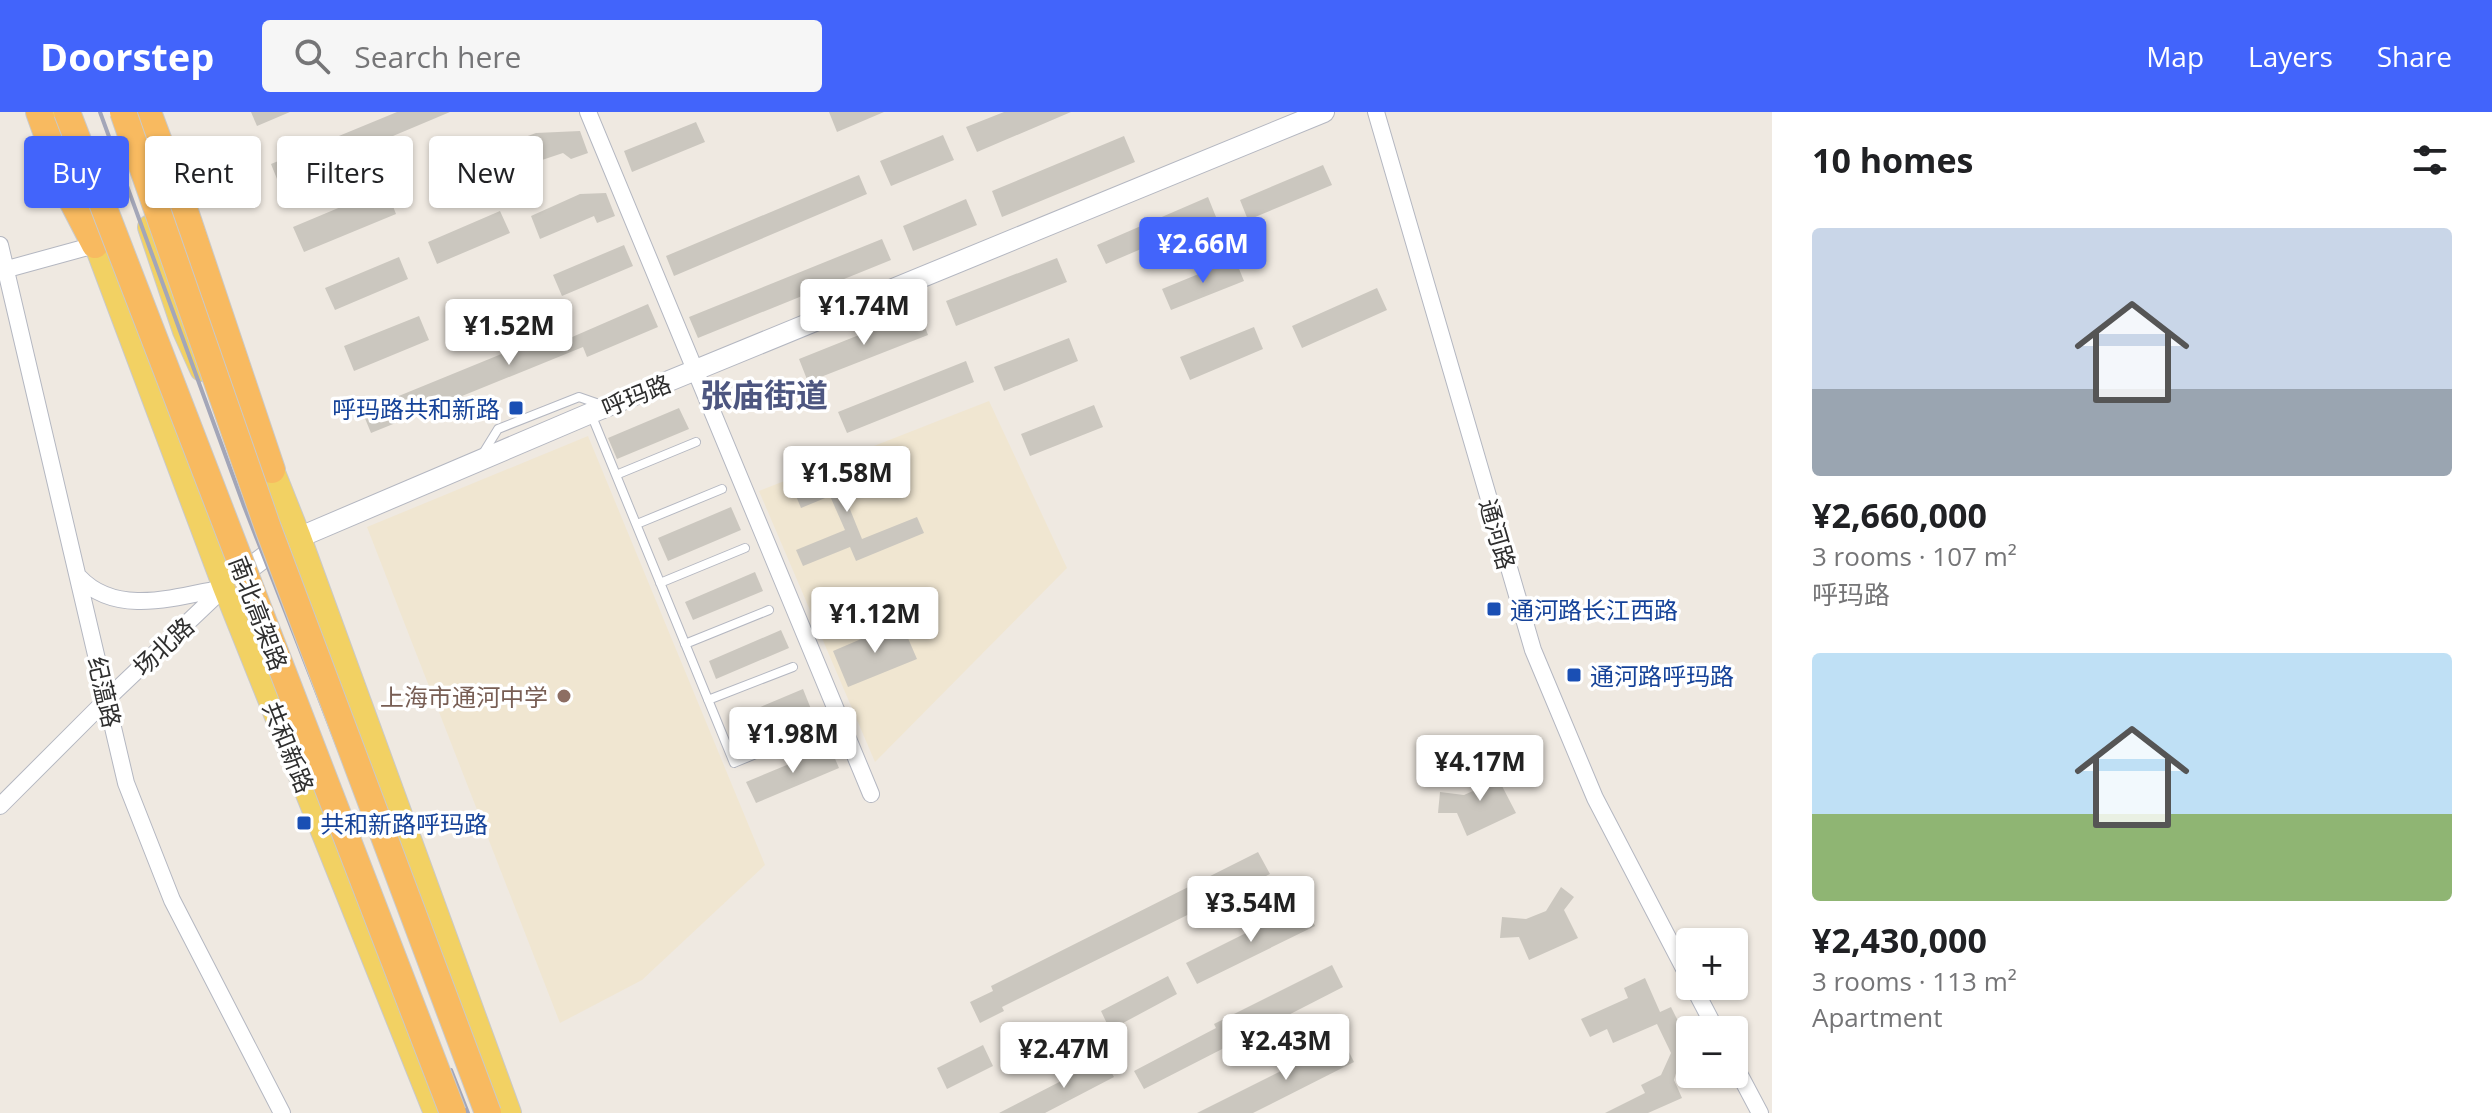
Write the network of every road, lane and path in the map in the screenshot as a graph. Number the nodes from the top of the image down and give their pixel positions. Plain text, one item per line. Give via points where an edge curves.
1 (39, 112) edge
2 (55, 112) edge
3 (67, 112) edge
4 (111, 112) edge
5 (123, 112) edge
6 (148, 112) edge
7 (588, 112) edge
8 (1324, 112) edge
9 (1376, 112) edge
10 (0, 245) edge
11 (95, 245) junction
12 (3, 270) edge
13 (694, 371) junction
14 (599, 410) junction
15 (696, 442) dead end
16 (272, 470) junction
17 (616, 475) junction
18 (722, 489) dead end
19 (637, 524) junction
20 (299, 538) junction
21 (745, 548) dead end
22 (78, 576) junction
23 (660, 583) junction
24 (225, 587) junction
25 (769, 610) dead end
26 (685, 644) junction
27 (793, 667) dead end
28 (107, 699) junction
29 (708, 700) junction
30 (826, 725) dead end
31 (871, 794) dead end
32 (395, 801) junction
33 (0, 806) edge
34 (322, 828) junction
35 (1676, 953) edge
36 (1747, 1088) edge
37 (282, 1113) edge
38 (423, 1113) edge
39 (436, 1113) edge
40 (453, 1113) edge
41 (488, 1113) edge
42 (509, 1113) edge
43 (523, 1113) edge
44 (1760, 1113) edge

1 - 11 highway via 68,193
2 - 11 main road, 共和新路
3 - 40 highway, 南北高架路, bridge
4 - 16 main road via 185,331 226,424
5 - 41 highway, 南北高架路, bridge via 268,528
6 - 16 highway
7 - 13 street
8 - 13 street, 呼玛路
9 - 35 street, 通河路 via 1533,650 1595,798
10 - 12 street, 纪蕰路
11 - 12 street
11 - 24 main road, 共和新路
12 - 22 street, 纪蕰路
13 - 14 street, 呼玛路
13 - 31 street
14 - 17 lane
14 - 20 street, 呼玛路
15 - 17 lane
16 - 20 main road
17 - 19 lane
18 - 19 lane
19 - 23 lane
20 - 24 street, 呼玛路 via 279,546
20 - 32 main road
21 - 23 lane
22 - 24 street via 89,588 119,600 171,599
22 - 28 street, 纪蕰路
23 - 26 lane
24 - 28 street, 场北路
24 - 34 main road, 共和新路
25 - 26 lane
26 - 29 lane
27 - 29 lane
28 - 33 street, 场北路
28 - 37 street, 纪蕰路 via 126,783 172,900
29 - 30 lane via 734,763
32 - 42 main road
32 - 43 main road via 417,831
34 - 38 main road via 332,880
34 - 39 main road, 共和新路
36 - 44 street

